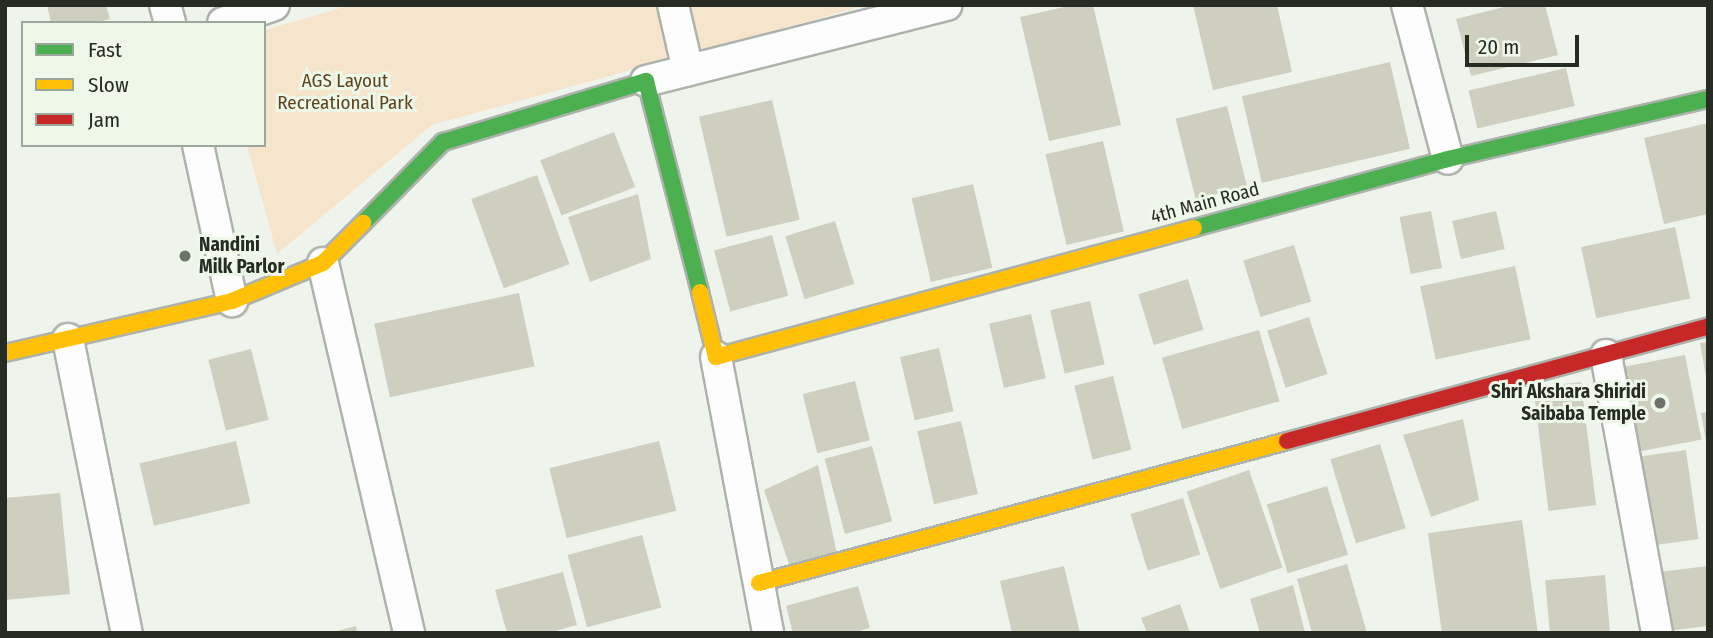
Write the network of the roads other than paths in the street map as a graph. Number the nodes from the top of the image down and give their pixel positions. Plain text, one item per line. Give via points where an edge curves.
1 (274, 5) edge
2 (673, 5) edge
3 (947, 5) edge
4 (1407, 5) edge
5 (229, 21) edge
6 (688, 70) junction
7 (646, 81) junction
8 (1708, 99) edge
9 (198, 147) edge
10 (1448, 159) junction
11 (323, 263) junction
12 (232, 301) junction
13 (1708, 327) edge
14 (68, 339) junction
15 (5, 353) edge
16 (1606, 355) junction
17 (716, 357) junction
18 (759, 583) junction
19 (127, 633) edge
20 (409, 633) edge
21 (768, 633) edge
22 (1657, 633) edge

1 - 5 street
2 - 6 street
3 - 6 street
4 - 10 street
6 - 7 street
7 - 11 street via 443,142
7 - 17 street
8 - 10 street, 4th Main Road
9 - 12 street
10 - 17 street, 4th Main Road
11 - 12 street
11 - 20 street
12 - 14 street
13 - 16 street
14 - 15 street
14 - 19 street
16 - 18 street
16 - 22 street
17 - 18 street
18 - 21 street

